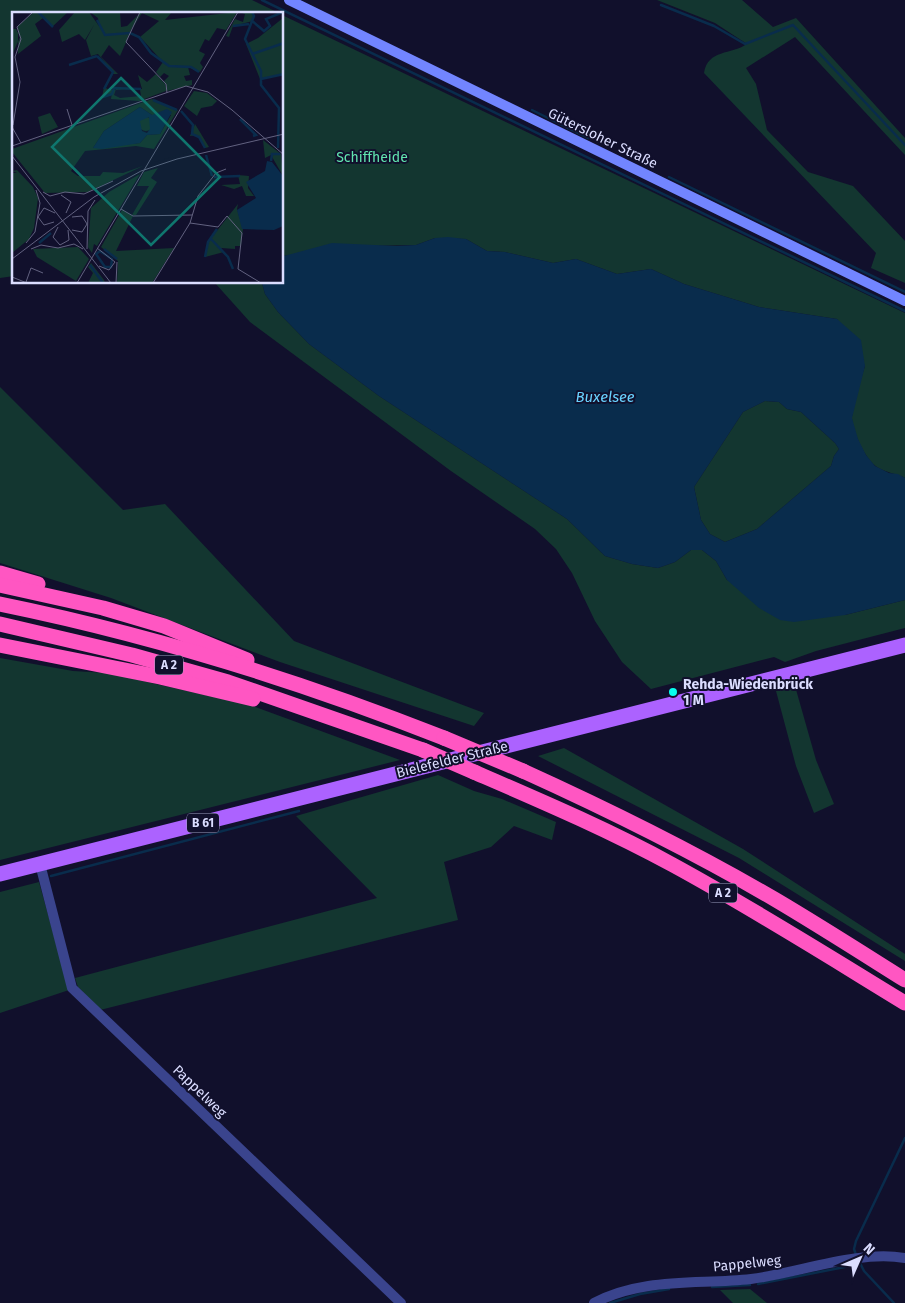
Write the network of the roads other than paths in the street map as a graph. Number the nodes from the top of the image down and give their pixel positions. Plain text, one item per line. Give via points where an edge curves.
1 (288, 0) edge
2 (905, 301) edge
3 (0, 573) edge
4 (0, 585) edge
5 (0, 604) edge
6 (103, 608) junction
7 (0, 624) edge
8 (0, 645) edge
9 (905, 645) edge
10 (303, 686) junction
11 (334, 718) junction
12 (40, 864) junction
13 (0, 874) edge
14 (905, 980) edge
15 (905, 1003) edge
16 (905, 1258) edge
17 (401, 1303) edge
18 (594, 1303) edge

1 - 2 main road, Gütersloher Straße
3 - 6 highway via 71,594
4 - 6 highway
5 - 10 highway, A 2 via 140,636
6 - 10 highway via 216,646
7 - 11 highway, A 2 via 228,682
8 - 11 highway via 160,677
9 - 12 main road, Bielefelder Straße / B 61
10 - 14 highway, A 2, bridge via 444,738 588,800 776,900
11 - 15 highway, A 2, bridge via 474,772 672,864
12 - 13 main road, Bielefelder Straße / B 61
12 - 17 street, Pappelweg via 72,988
16 - 18 street, Pappelweg via 848,1260 751,1279 665,1283 639,1287

